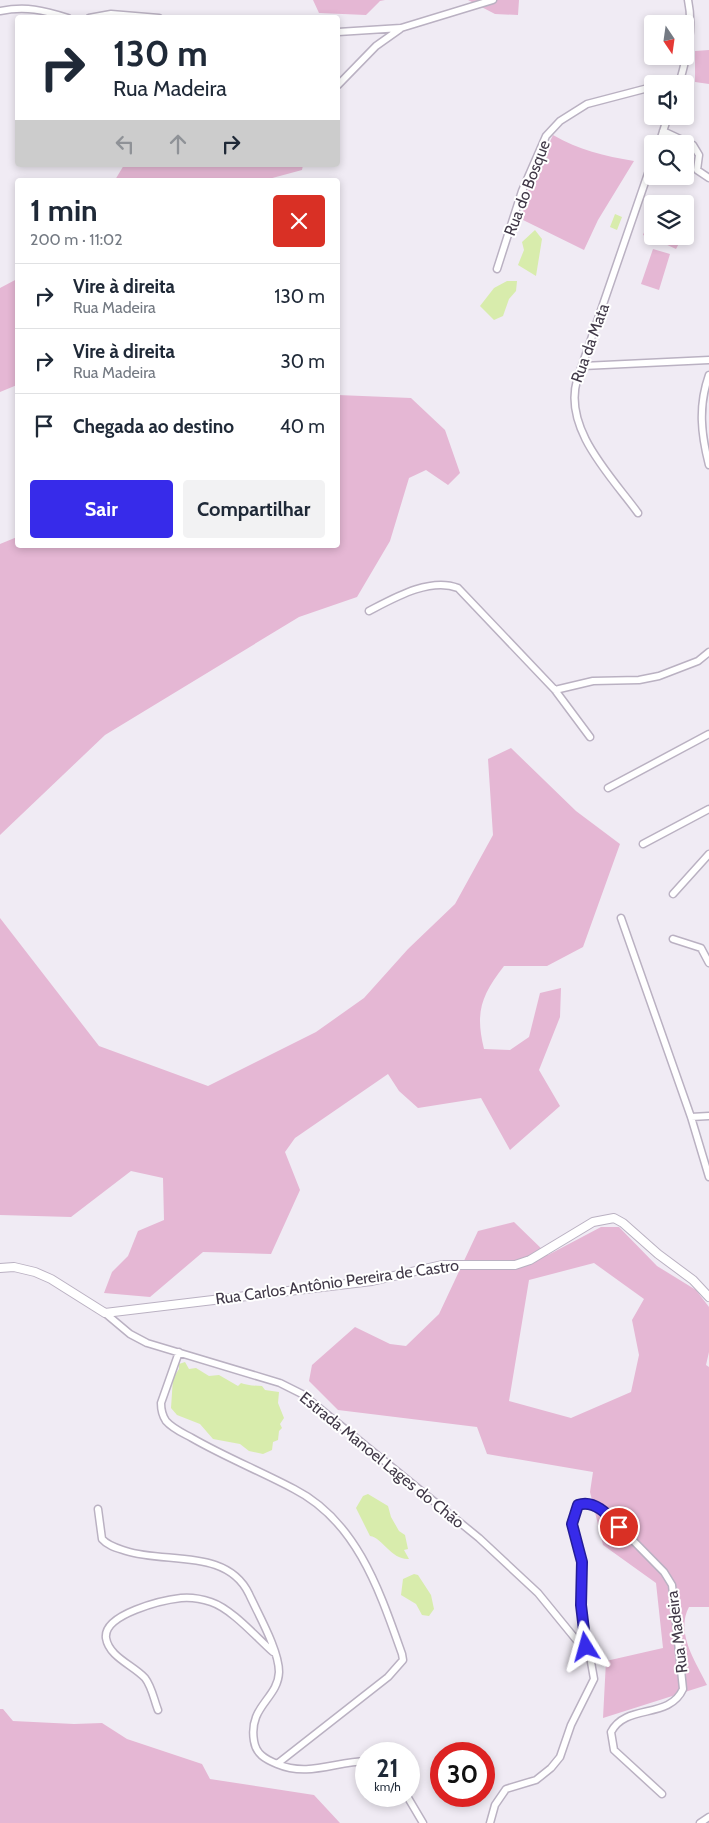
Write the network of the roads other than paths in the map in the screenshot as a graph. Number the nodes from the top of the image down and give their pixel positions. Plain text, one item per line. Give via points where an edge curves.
1 (493, 0) edge
2 (688, 0) edge
3 (0, 11) edge
4 (59, 15) edge
5 (106, 15) edge
6 (123, 15) edge
7 (401, 28) junction
8 (340, 32) edge
9 (681, 75) edge
10 (340, 83) edge
11 (644, 89) edge
12 (665, 125) edge
13 (663, 131) junction
14 (662, 135) edge
15 (709, 178) edge
16 (644, 185) edge
17 (497, 269) dead end
18 (709, 360) edge
19 (583, 366) junction
20 (709, 375) edge
21 (709, 465) edge
22 (638, 513) dead end
23 (369, 611) dead end
24 (709, 652) edge
25 (555, 690) junction
26 (709, 734) edge
27 (590, 737) dead end
28 (608, 788) dead end
29 (709, 809) edge
30 (643, 844) dead end
31 (709, 854) edge
32 (673, 894) dead end
33 (621, 918) dead end
34 (673, 939) dead end
35 (709, 964) edge
36 (709, 1116) edge
37 (691, 1117) junction
38 (709, 1177) edge
39 (0, 1268) edge
40 (709, 1297) edge
41 (105, 1313) junction
42 (178, 1352) junction
43 (98, 1509) dead end
44 (274, 1652) junction
45 (589, 1655) junction
46 (158, 1710) dead end
47 (355, 1761) edge
48 (276, 1764) junction
49 (662, 1794) dead end
50 (414, 1807) edge
51 (709, 1817) edge
52 (423, 1823) edge
53 (490, 1823) edge
54 (700, 1823) edge

1 - 7 street
2 - 9 street via 691,26
3 - 4 street via 21,7
5 - 6 street
7 - 8 street
7 - 10 street via 376,46
11 - 17 street, Rua do Bosque via 587,104 560,121 546,136 522,191
12 - 13 street
13 - 14 street
13 - 15 street via 693,145 699,155 697,170
16 - 19 street, Rua da Mata
18 - 19 street
19 - 22 street, Rua da Mata via 573,391 575,416 588,444
20 - 21 street via 701,422
23 - 25 street via 417,589 443,585 458,588
24 - 25 street via 698,661 659,676 593,681
25 - 27 street
26 - 28 street
29 - 30 street
31 - 32 street
33 - 37 street
34 - 35 street via 701,948
36 - 37 street
37 - 38 street
39 - 41 street, Estrada Manoel Lages do Chão via 14,1267 35,1272
40 - 41 street, Rua Carlos Antônio Pereira de Castro via 623,1223 614,1218 604,1218 530,1260 515,1265 442,1265 372,1281
41 - 42 street, Estrada Manoel Lages do Chão via 130,1334
42 - 45 street, Estrada Manoel Lages do Chão via 280,1383 302,1394 479,1538 538,1593
42 - 48 street via 161,1403 161,1412 166,1420 172,1427 208,1447 295,1489 334,1518 370,1571 402,1654 402,1660 388,1677
43 - 44 street via 102,1539 112,1546 140,1556 194,1560 219,1566 242,1580
44 - 46 street via 224,1607 211,1602 180,1598 120,1616 106,1630 109,1645 115,1654 145,1678
44 - 48 street via 278,1678 253,1725 257,1751
45 - 49 street, Rua Madeira via 581,1605 582,1562 572,1524 574,1511 583,1503 608,1515 664,1572 672,1585 683,1689 672,1702 656,1711 628,1716 614,1725 610,1732 614,1750
45 - 53 street, Rua Madeira via 594,1679 571,1725 560,1757 536,1780 506,1789 495,1805
47 - 48 street via 298,1771
50 - 52 street
51 - 54 street

